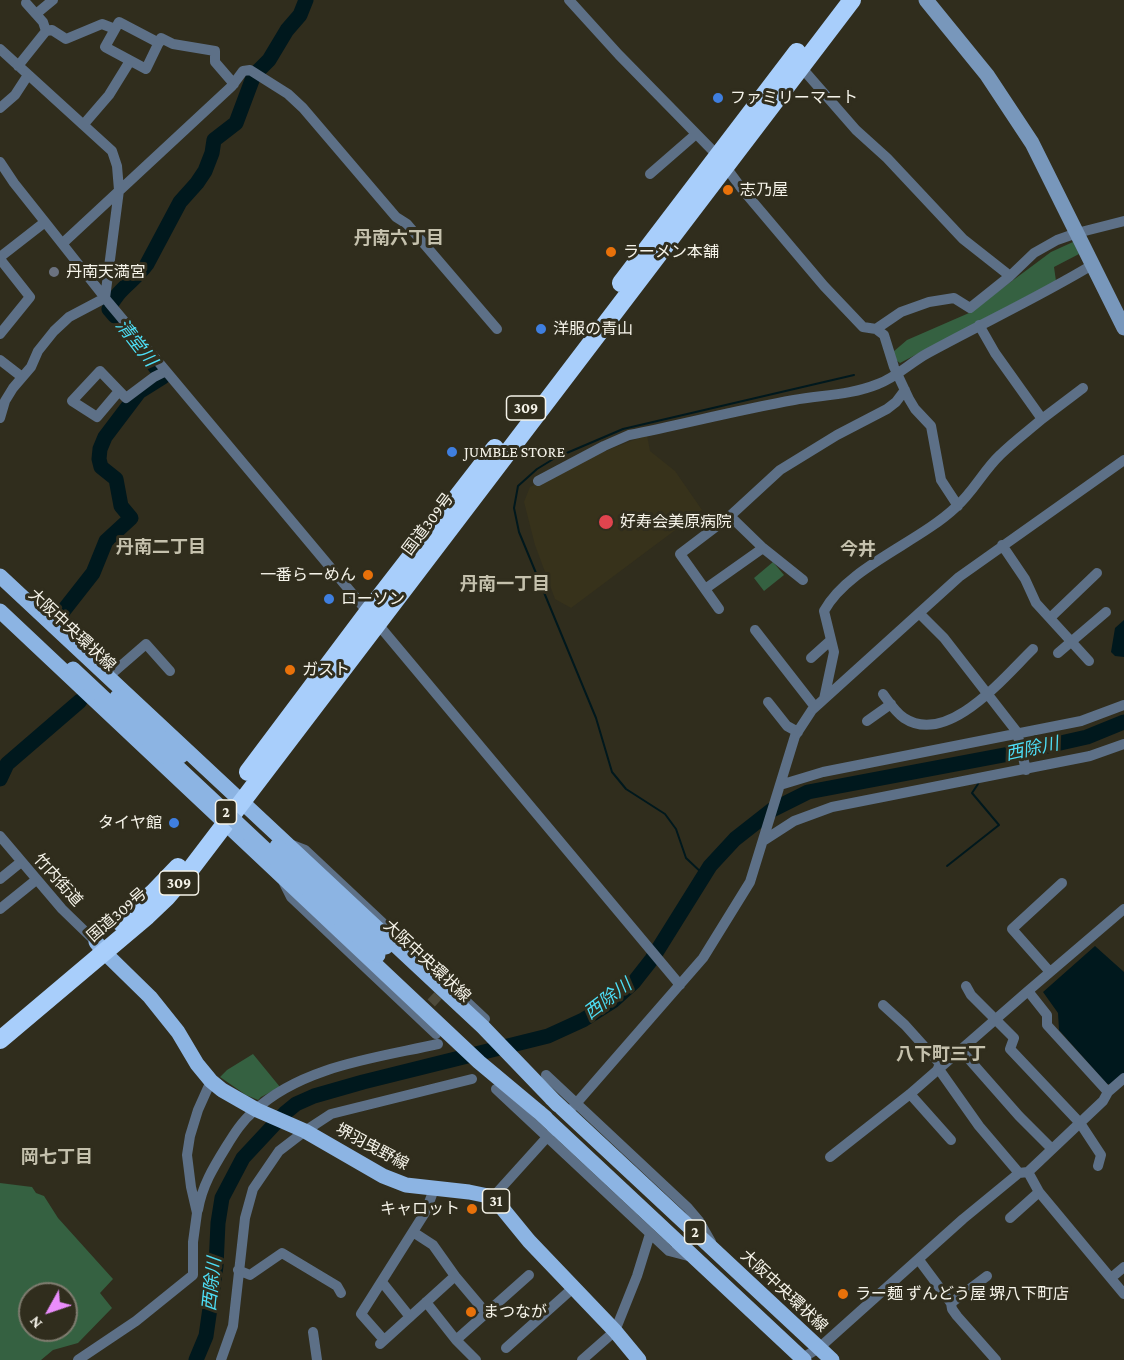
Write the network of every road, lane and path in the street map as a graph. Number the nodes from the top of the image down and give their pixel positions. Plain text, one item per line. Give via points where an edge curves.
1 (53, 0) edge
2 (570, 0) edge
3 (837, 0) edge
4 (852, 0) edge
5 (926, 0) edge
6 (26, 3) dead end
7 (36, 14) junction
8 (115, 29) junction
9 (46, 31) junction
10 (159, 43) junction
11 (1, 52) edge
12 (130, 61) junction
13 (18, 66) junction
14 (801, 67) junction
15 (28, 75) junction
16 (234, 84) junction
17 (0, 108) edge
18 (84, 124) junction
19 (696, 134) junction
20 (721, 161) junction
21 (0, 164) edge
22 (650, 174) dead end
23 (119, 190) junction
24 (1124, 221) edge
25 (45, 222) junction
26 (1077, 233) junction
27 (63, 243) junction
28 (0, 258) edge
29 (1092, 265) junction
30 (1011, 276) junction
31 (109, 303) junction
32 (979, 325) junction
33 (1124, 328) edge
34 (497, 329) dead end
35 (876, 329) junction
36 (0, 334) edge
37 (0, 360) edge
38 (161, 373) junction
39 (897, 374) junction
40 (22, 377) junction
41 (1083, 388) dead end
42 (905, 390) junction
43 (119, 391) junction
44 (0, 418) edge
45 (1042, 419) junction
46 (1124, 460) edge
47 (538, 481) dead end
48 (958, 506) junction
49 (730, 516) junction
50 (1002, 544) junction
51 (763, 548) junction
52 (1097, 573) dead end
53 (0, 576) edge
54 (803, 580) dead end
55 (0, 587) edge
56 (705, 589) junction
57 (0, 601) edge
58 (719, 609) dead end
59 (0, 611) edge
60 (1106, 612) dead end
61 (919, 613) junction
62 (372, 618) junction
63 (1050, 618) junction
64 (754, 630) dead end
65 (831, 640) junction
66 (1071, 641) junction
67 (1033, 649) dead end
68 (1058, 653) dead end
69 (811, 658) dead end
70 (1089, 661) dead end
71 (77, 665) junction
72 (170, 671) dead end
73 (108, 677) junction
74 (883, 694) dead end
75 (986, 694) junction
76 (824, 699) junction
77 (768, 702) dead end
78 (891, 704) junction
79 (1124, 705) edge
80 (815, 707) junction
81 (867, 721) dead end
82 (798, 732) junction
83 (1018, 735) junction
84 (1124, 744) edge
85 (1025, 767) junction
86 (780, 787) junction
87 (237, 796) junction
88 (220, 820) junction
89 (0, 836) edge
90 (764, 837) junction
91 (286, 843) junction
92 (21, 862) junction
93 (279, 875) junction
94 (0, 879) edge
95 (36, 879) junction
96 (1062, 883) dead end
97 (0, 909) edge
98 (1124, 909) edge
99 (100, 947) junction
100 (1050, 972) junction
101 (680, 985) junction
102 (966, 986) dead end
103 (1028, 991) junction
104 (883, 1005) dead end
105 (995, 1018) junction
106 (485, 1019) dead end
107 (0, 1025) edge
108 (475, 1039) junction
109 (0, 1040) edge
110 (960, 1049) junction
111 (939, 1067) junction
112 (505, 1068) junction
113 (546, 1075) dead end
114 (1124, 1078) edge
115 (472, 1079) dead end
116 (211, 1081) junction
117 (496, 1089) dead end
118 (1108, 1092) junction
119 (910, 1094) junction
120 (575, 1104) junction
121 (258, 1110) junction
122 (1080, 1123) junction
123 (302, 1130) junction
124 (548, 1136) junction
125 (951, 1140) dead end
126 (1052, 1149) junction
127 (831, 1157) dead end
128 (1098, 1166) dead end
129 (1023, 1172) junction
130 (434, 1189) junction
131 (1039, 1192) junction
132 (494, 1197) junction
133 (197, 1213) junction
134 (1010, 1218) dead end
135 (413, 1232) junction
136 (650, 1234) junction
137 (716, 1252) junction
138 (692, 1257) junction
139 (919, 1260) junction
140 (1124, 1267) edge
141 (238, 1270) junction
142 (529, 1275) dead end
143 (455, 1276) junction
144 (987, 1276) dead end
145 (1111, 1278) junction
146 (382, 1282) junction
147 (573, 1288) junction
148 (341, 1293) dead end
149 (1124, 1294) edge
150 (426, 1302) junction
151 (951, 1303) junction
152 (487, 1314) junction
153 (410, 1317) junction
154 (615, 1331) junction
155 (313, 1332) dead end
156 (456, 1340) junction
157 (506, 1348) dead end
158 (819, 1348) junction
159 (316, 1359) edge
160 (802, 1359) edge
161 (78, 1360) edge
162 (220, 1360) edge
163 (476, 1360) edge
164 (582, 1360) edge
165 (639, 1360) edge
166 (832, 1360) edge
167 (996, 1360) edge

1 - 7 street
2 - 19 street
3 - 20 highway, 国道309号 / 309
4 - 14 highway, 国道309号 / 309
5 - 26 street via 1012,111
6 - 7 street
7 - 9 street
8 - 9 street via 102,24 66,39 52,30
8 - 10 street via 119,22
8 - 12 street via 105,46
9 - 13 street
10 - 12 street via 146,69
10 - 16 street via 161,38 173,44 215,51 215,62
11 - 13 street
12 - 18 street via 109,95
13 - 15 street
14 - 20 highway, 国道309号 / 309
14 - 30 street via 856,130 963,239
15 - 17 street via 15,95
15 - 18 street
16 - 23 street
16 - 34 street via 243,71 250,70 288,94
18 - 23 street via 112,151
19 - 20 street
19 - 22 street
20 - 35 street via 832,294 863,327
20 - 62 highway, 国道309号 / 309 via 546,382
21 - 25 street
23 - 27 street
23 - 31 street
24 - 26 street
25 - 27 street
25 - 28 street
26 - 29 street
26 - 30 street via 1034,253
27 - 31 street
28 - 36 street via 30,297
29 - 32 street
29 - 33 street
30 - 35 street via 970,308 954,298 929,302 901,312
31 - 38 street
31 - 40 street via 69,316
32 - 39 street
32 - 45 street
35 - 39 street via 884,335
37 - 40 street
38 - 43 street via 126,398
38 - 62 street
39 - 42 street
39 - 47 street via 850,393 793,400 629,435
40 - 44 street via 5,401
41 - 45 street
42 - 48 street via 915,409 931,426 941,480
42 - 49 street via 886,409 780,470
43 - 43 street via 100,371 72,401 97,417
45 - 48 street via 1000,454
46 - 50 street
48 - 65 street via 927,532 852,579 831,598 824,611
49 - 51 street
49 - 56 street via 680,554
50 - 61 street
50 - 63 street via 1036,603
51 - 54 street
51 - 56 street
52 - 63 street
53 - 73 main road
55 - 71 main road, 大阪中央環状線 / 2
56 - 58 street
57 - 71 main road, 大阪中央環状線 / 2
59 - 88 main road
60 - 66 street
61 - 75 street via 944,638
61 - 76 street
62 - 87 highway, 国道309号 / 309
62 - 101 street
63 - 66 street
64 - 80 street
65 - 69 street
65 - 76 street via 834,652
66 - 68 street
66 - 70 street
67 - 75 street
71 - 108 main road, 大阪中央環状線 / 2, bridge
72 - 73 street via 146,644
73 - 87 main road
74 - 78 street
75 - 78 street via 959,716 920,725 904,718
75 - 83 street
76 - 80 street
77 - 82 street via 787,726
78 - 81 street
79 - 83 street via 1080,721
80 - 82 street
82 - 86 street
83 - 85 street
83 - 86 street via 823,772
84 - 85 street via 1090,756
85 - 90 street via 832,807
86 - 90 street
87 - 88 highway, 国道309号 / 309
87 - 91 main road
88 - 93 main road
88 - 99 highway, 国道309号 / 309
89 - 92 street, 竹内街道
90 - 101 street via 750,882 703,958
91 - 106 street via 305,850
91 - 108 main road
92 - 94 street
92 - 95 street, 竹内街道
93 - 108 main road
93 - 121 street via 291,897 437,1039 292,1084
95 - 97 street
95 - 99 street, 竹内街道
96 - 100 street via 1012,929
98 - 100 street
99 - 107 highway, 国道309号 / 309
99 - 109 highway, 国道309号 / 309
99 - 116 main road, 堺羽曳野線 / 31 via 150,997
100 - 103 street
101 - 120 street
102 - 105 street
103 - 105 street
103 - 118 street via 1047,1015 1047,1025
104 - 111 street
105 - 110 street
105 - 122 street via 1014,1038 1010,1049
108 - 112 main road
108 - 112 main road
110 - 111 street
110 - 126 street
111 - 119 street
111 - 129 street via 978,1126
112 - 137 main road, 大阪中央環状線 / 2 via 558,1105
112 - 138 main road, 2 via 546,1118
113 - 120 street
114 - 118 street
115 - 123 street via 331,1114
116 - 121 main road, 堺羽曳野線 / 31
116 - 133 street via 198,1110 187,1155
117 - 124 street
118 - 122 street
119 - 125 street
119 - 127 street
120 - 137 street via 688,1208
121 - 123 main road, 堺羽曳野線 / 31
121 - 133 street via 240,1125 214,1166 202,1190
122 - 126 street
122 - 128 street via 1101,1155
123 - 130 main road, 堺羽曳野線 / 31 via 383,1176 406,1185
123 - 141 street via 279,1151 253,1189
124 - 132 street
124 - 136 street
126 - 129 street
129 - 131 street
129 - 139 street
130 - 132 main road, 堺羽曳野線 / 31
130 - 135 street
131 - 134 street
131 - 145 street
132 - 147 main road, 31
133 - 161 street via 193,1275 136,1321
135 - 143 street via 433,1245
135 - 146 street
136 - 138 street via 669,1251
136 - 154 street
137 - 158 main road, 大阪中央環状線 / 2
138 - 160 main road, 2
139 - 151 street
139 - 158 street
140 - 145 street
141 - 148 street via 250,1275 282,1254
141 - 162 street via 233,1326
142 - 152 street
143 - 150 street
143 - 152 street
144 - 151 street
145 - 149 street
146 - 153 street
146 - 153 street via 361,1314 381,1343
147 - 154 main road, 31
147 - 157 street
150 - 153 street
150 - 156 street
151 - 167 street via 957,1316
152 - 156 street
154 - 164 street
154 - 165 main road, 31
155 - 159 street
156 - 163 street
158 - 160 street
158 - 166 main road, 大阪中央環状線 / 2

